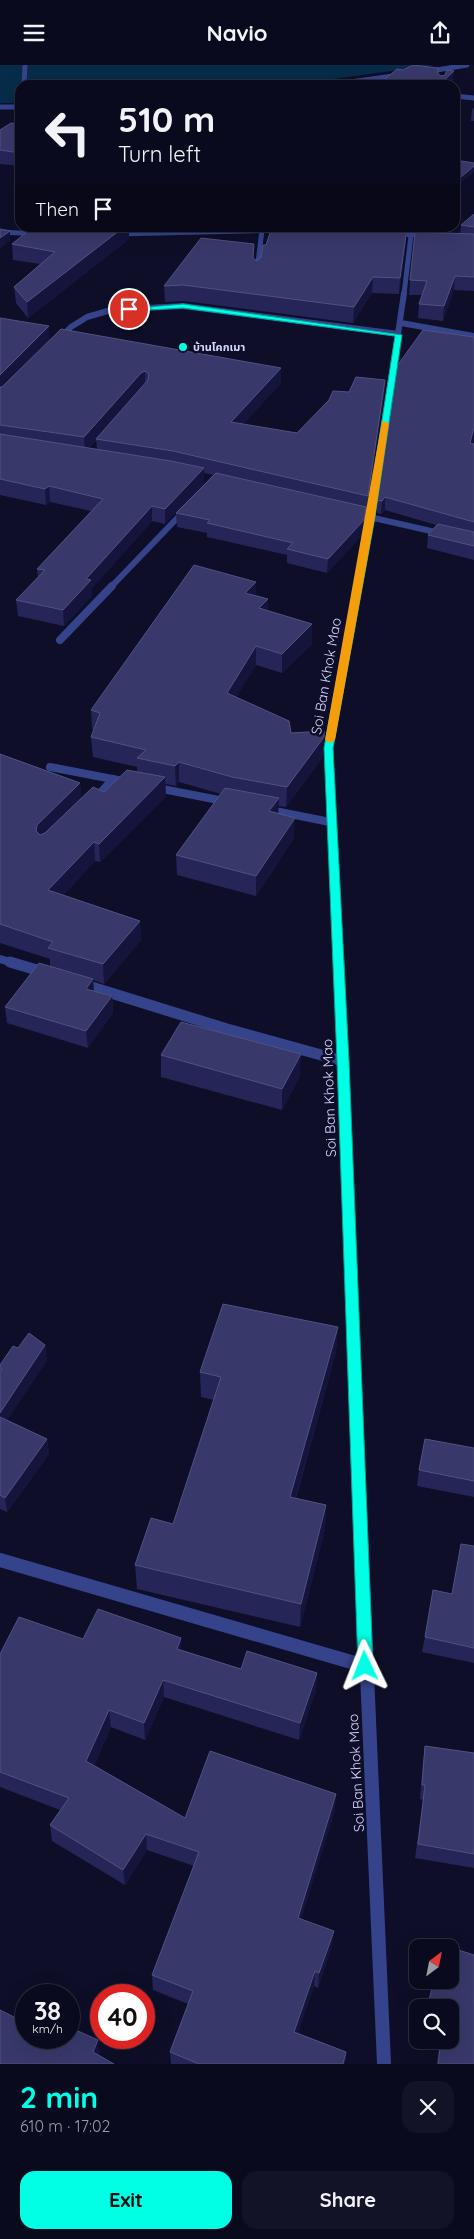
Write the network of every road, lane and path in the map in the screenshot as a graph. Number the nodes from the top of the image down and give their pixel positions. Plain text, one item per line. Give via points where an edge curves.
1 (25, 65) edge
2 (467, 65) edge
3 (417, 73) edge
4 (407, 75) edge
5 (24, 80) edge
6 (368, 80) edge
7 (460, 97) edge
8 (474, 98) edge
9 (0, 107) edge
10 (15, 107) edge
11 (0, 232) edge
12 (184, 232) edge
13 (262, 232) edge
14 (383, 233) edge
15 (51, 234) edge
16 (106, 234) edge
17 (412, 234) edge
18 (419, 241) edge
19 (257, 271) edge
20 (401, 323) junction
21 (398, 335) junction
22 (474, 336) edge
23 (57, 341) edge
24 (194, 501) edge
25 (352, 513) edge
26 (371, 517) junction
27 (455, 537) edge
28 (60, 640) dead end
29 (50, 767) dead end
30 (113, 779) junction
31 (236, 804) edge
32 (255, 807) edge
33 (83, 810) edge
34 (330, 822) junction
35 (0, 959) edge
36 (55, 975) edge
37 (73, 981) edge
38 (343, 1061) junction
39 (0, 1560) edge
40 (365, 1666) junction
41 (384, 2064) edge

1 - 5 street
2 - 3 street via 438,73
4 - 6 street
7 - 8 street
9 - 10 street
11 - 15 street
12 - 16 street
13 - 19 street
14 - 17 street
17 - 18 street
17 - 20 street, Soi Ban Khok Mao
20 - 21 street, Soi Ban Khok Mao
20 - 22 street
21 - 23 street via 183,306 111,310 86,317
21 - 26 street, Soi Ban Khok Mao
24 - 28 street
25 - 26 street
26 - 27 street
26 - 34 street, Soi Ban Khok Mao via 329,748
29 - 30 street
30 - 31 street
30 - 33 street
32 - 34 street
34 - 38 street, Soi Ban Khok Mao
35 - 36 street
37 - 38 street
38 - 40 street, Soi Ban Khok Mao
39 - 40 street
40 - 41 street, Soi Ban Khok Mao

